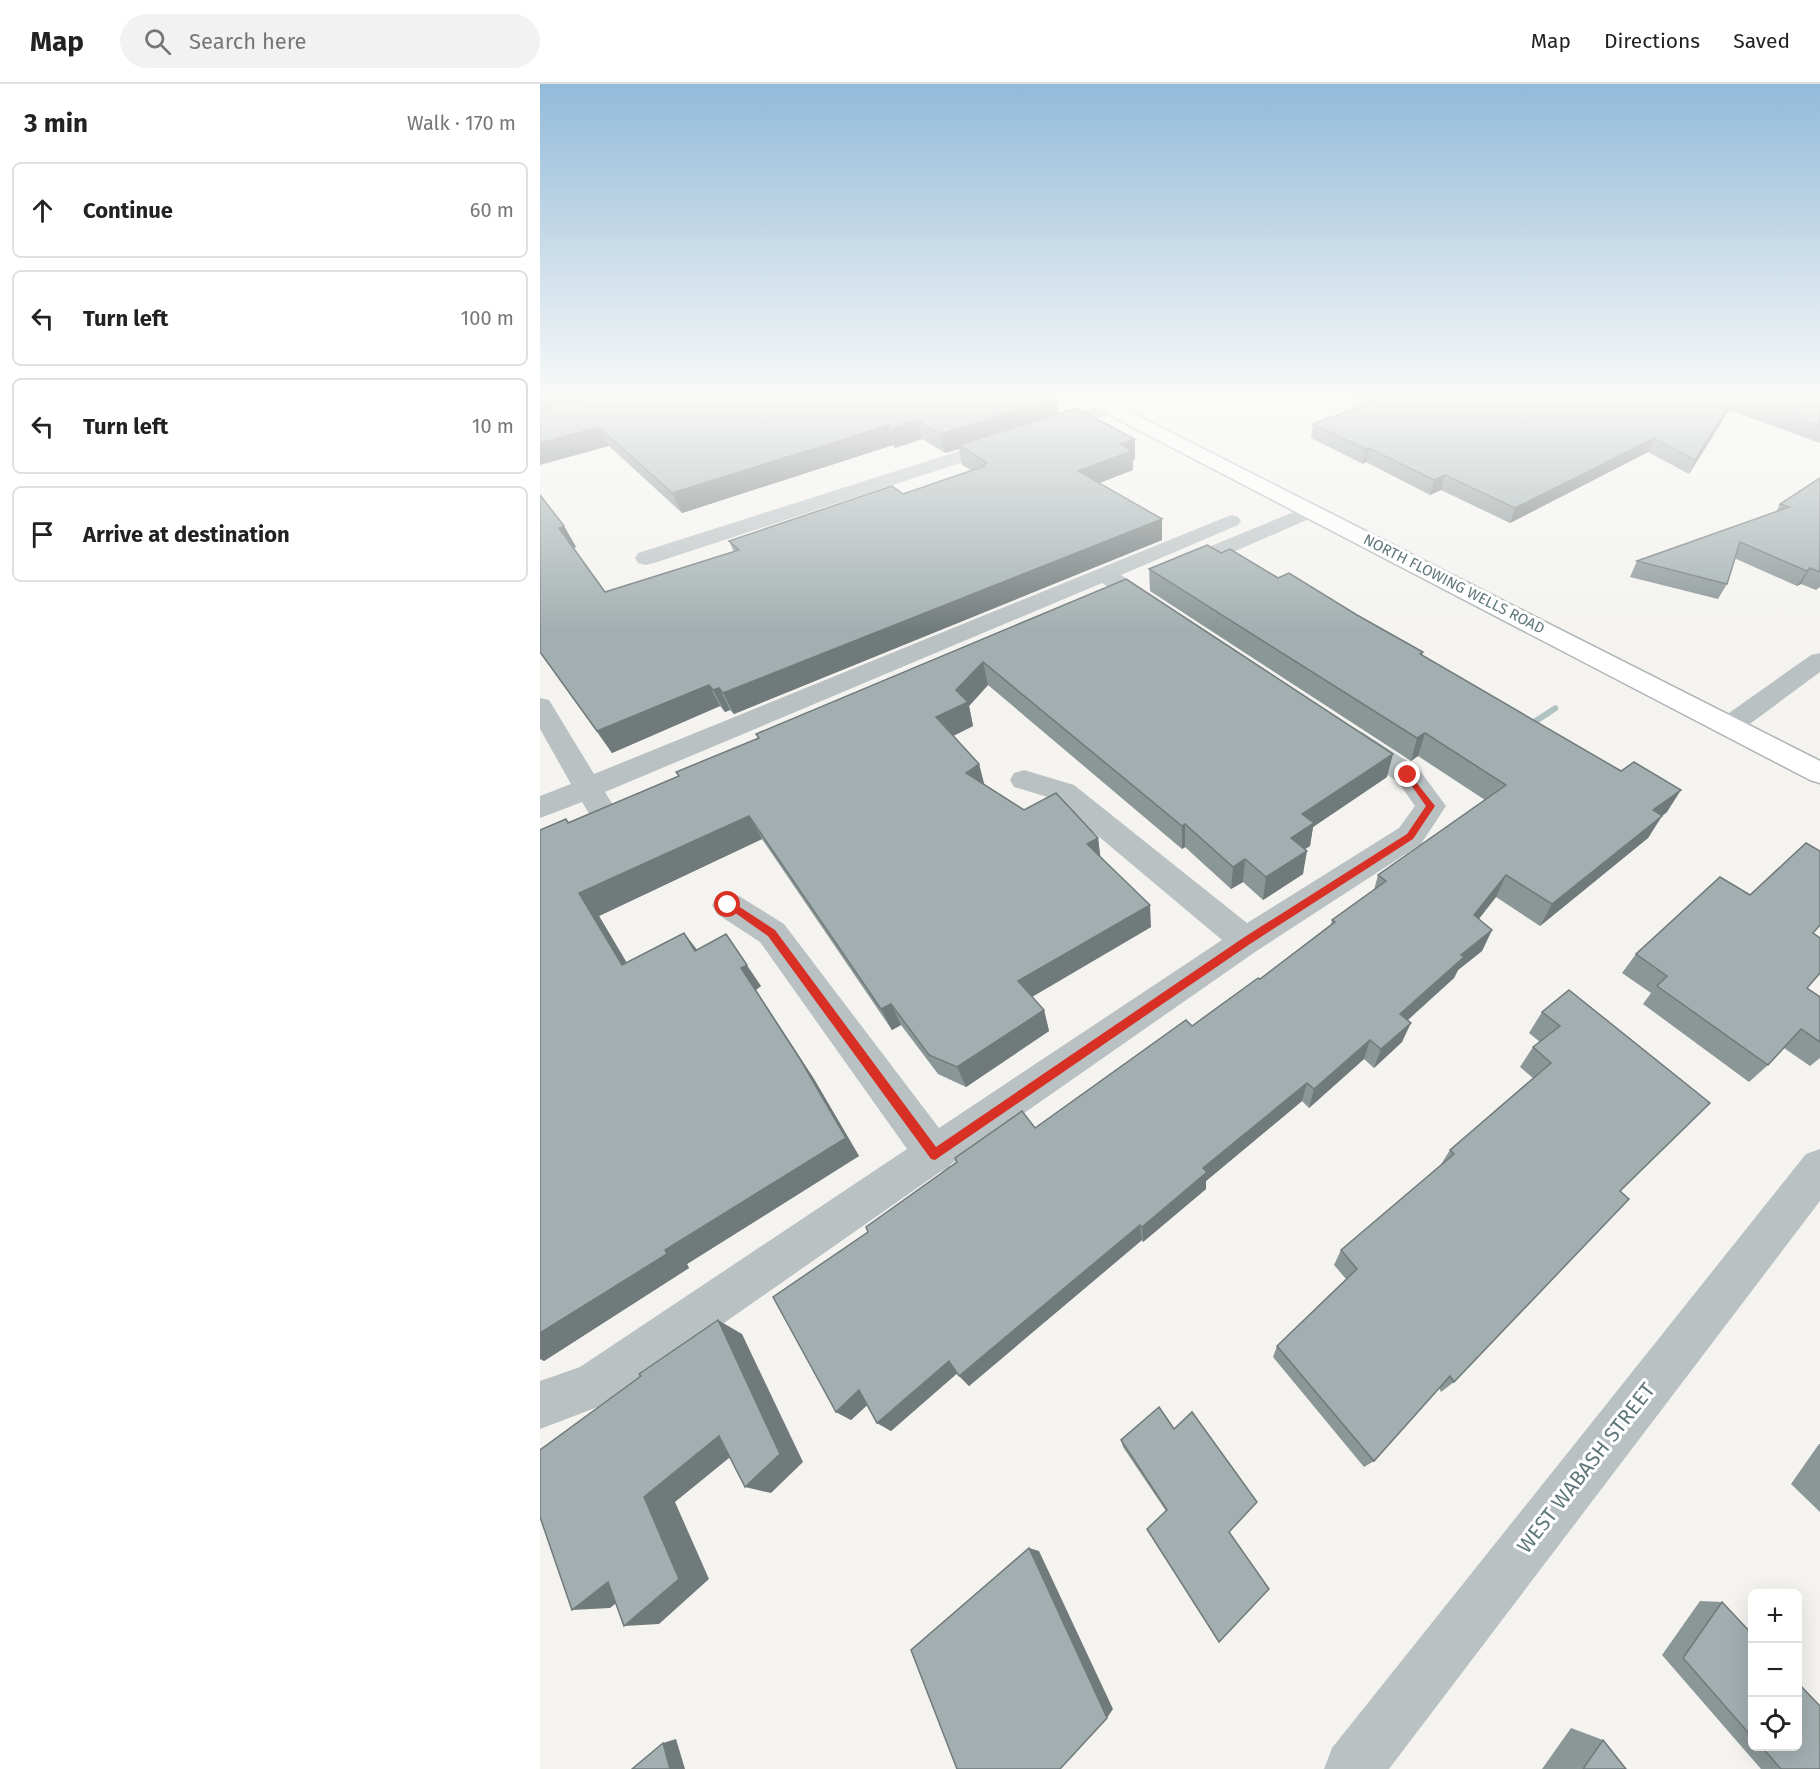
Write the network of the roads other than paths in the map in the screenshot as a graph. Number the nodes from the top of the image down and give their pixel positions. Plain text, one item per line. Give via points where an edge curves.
1 (904, 475) edge
2 (1240, 475) edge
3 (1285, 498) junction
4 (1311, 511) junction
5 (646, 558) dead end
6 (1115, 581) junction
7 (1084, 608) edge
8 (1176, 621) edge
9 (1820, 660) edge
10 (540, 706) edge
11 (1322, 718) edge
12 (1729, 726) junction
13 (1820, 773) edge
14 (1024, 780) dead end
15 (588, 788) junction
16 (540, 808) edge
17 (604, 815) edge
18 (728, 905) dead end
19 (1246, 941) junction
20 (935, 1155) junction
21 (1820, 1168) edge
22 (540, 1405) edge
23 (1353, 1769) edge

1 - 5 street
2 - 3 main road, NORTH FLOWING WELLS ROAD
3 - 4 main road, NORTH FLOWING WELLS ROAD
3 - 6 street
4 - 6 street
4 - 12 main road, NORTH FLOWING WELLS ROAD
6 - 7 street
6 - 8 street
6 - 15 street
9 - 12 street
10 - 15 street
11 - 19 street via 1408,775 1431,806 1410,836
12 - 13 main road, NORTH FLOWING WELLS ROAD
14 - 19 street via 1064,792
15 - 16 street
15 - 17 street
18 - 20 street via 772,933
19 - 20 street
20 - 22 street via 594,1385
21 - 23 street, WEST WABASH STREET

